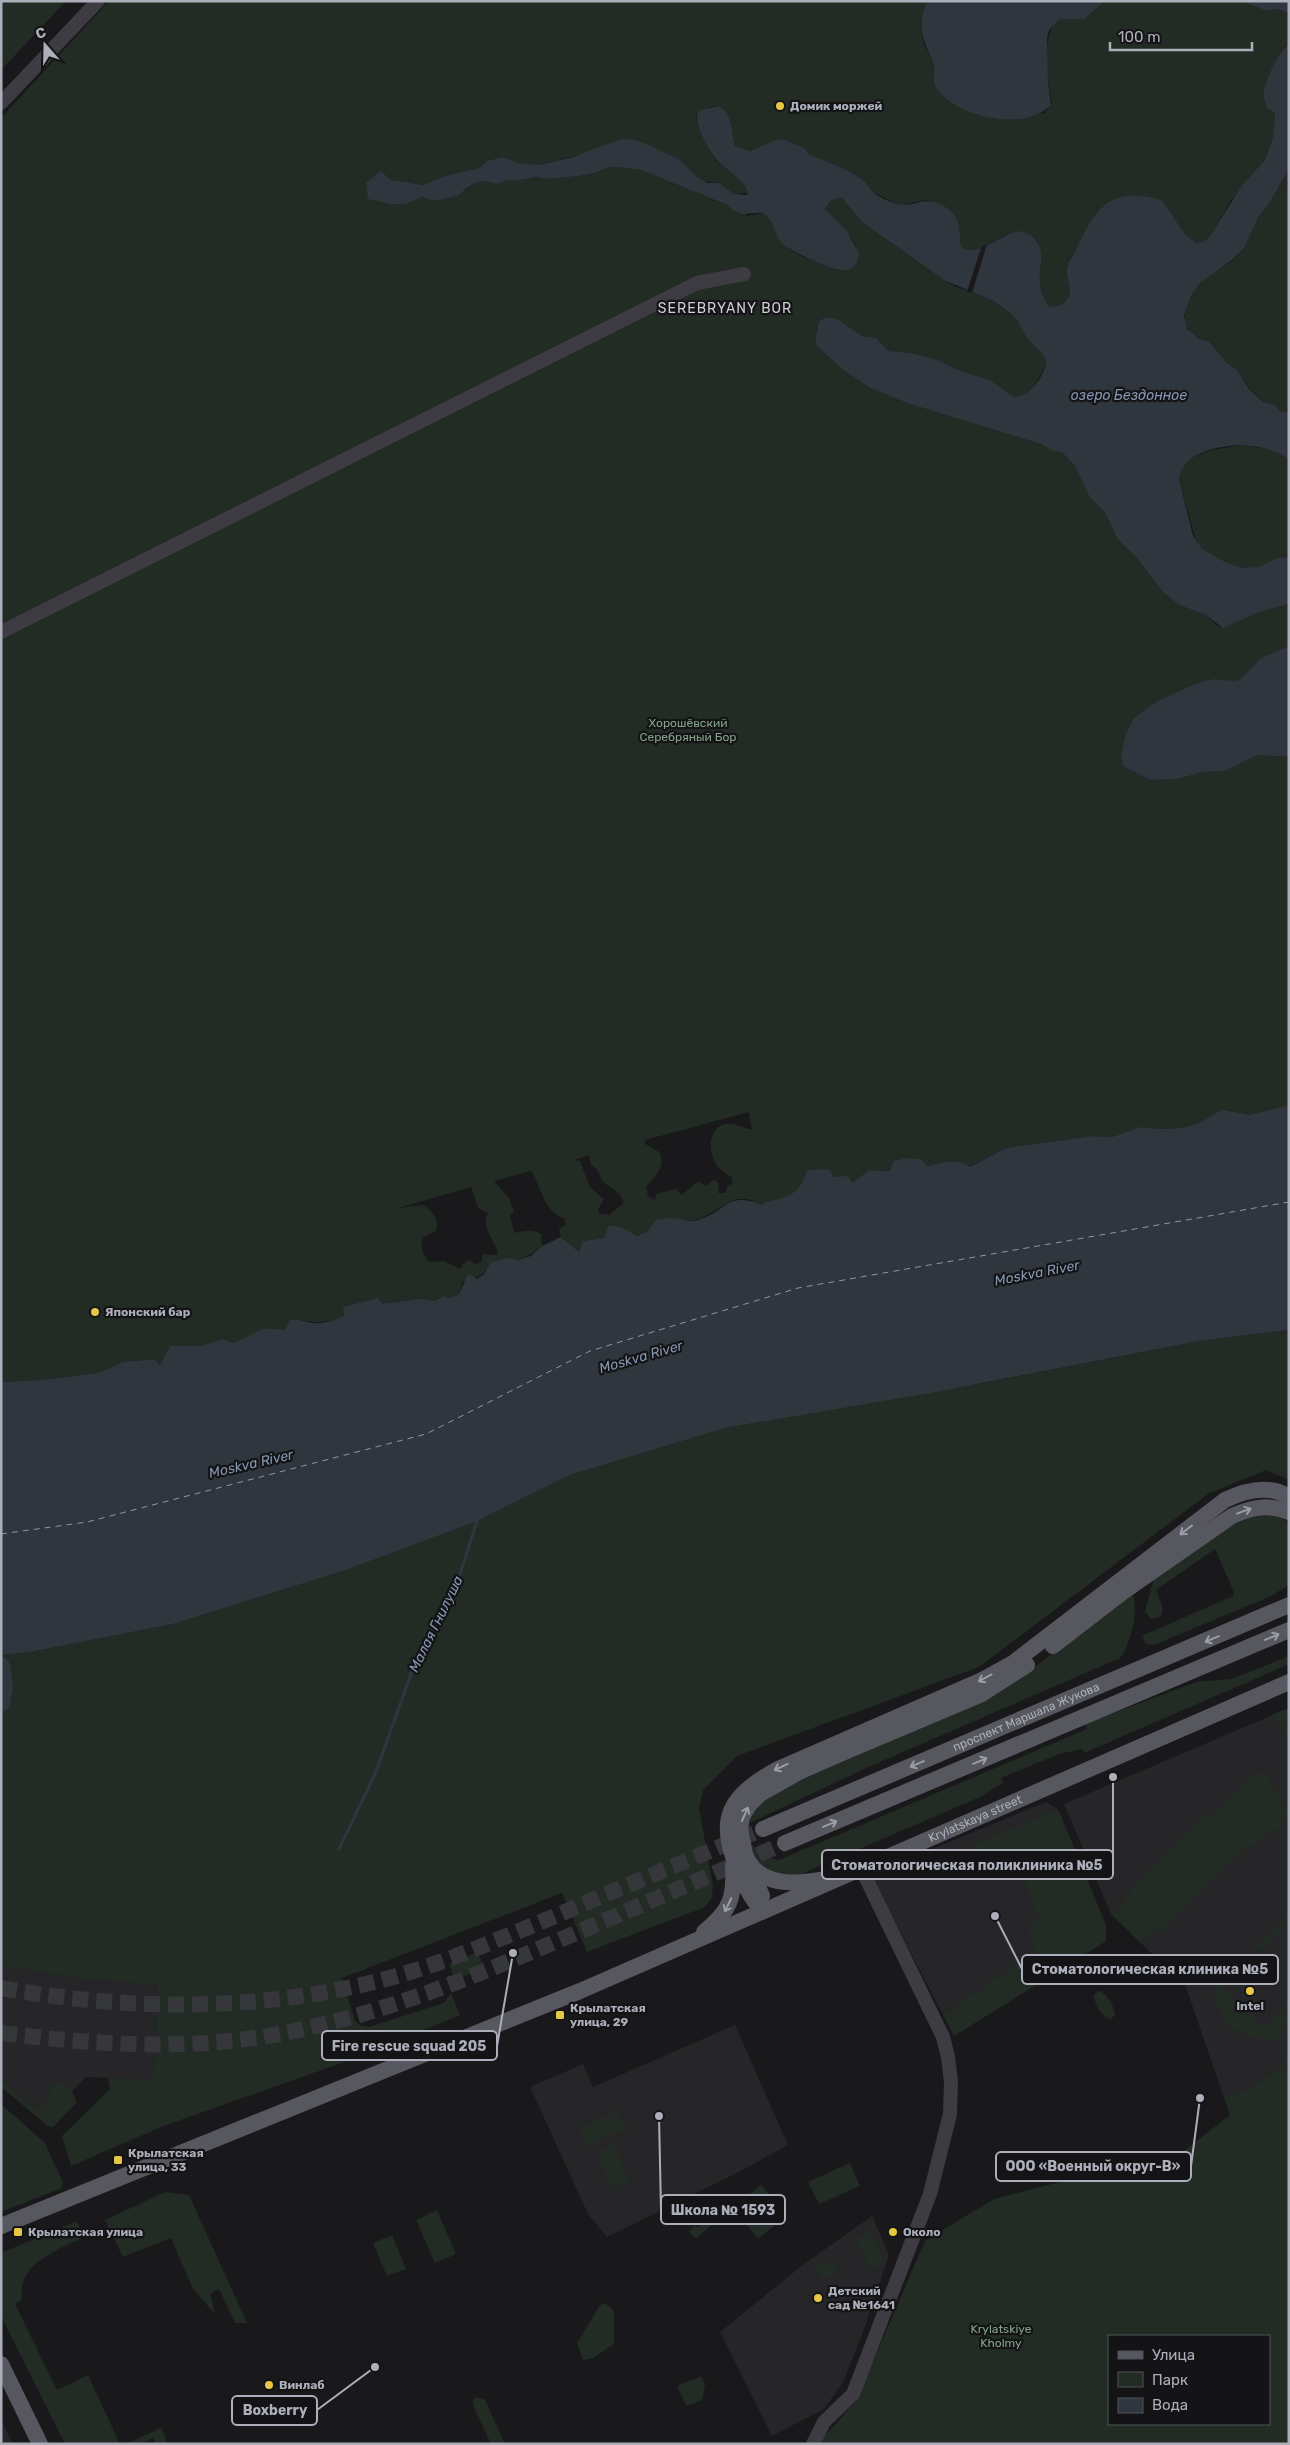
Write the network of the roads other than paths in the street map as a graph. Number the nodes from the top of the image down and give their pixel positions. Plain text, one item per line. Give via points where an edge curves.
1 (98, 1) edge
2 (1, 103) edge
3 (744, 274) dead end
4 (1, 632) edge
5 (1289, 1497) edge
6 (1289, 1512) edge
7 (1289, 1596) edge
8 (1289, 1606) edge
9 (1247, 1624) junction
10 (1289, 1630) edge
11 (1289, 1684) edge
12 (764, 1829) tunnel mouth
13 (785, 1843) tunnel mouth
14 (739, 1856) junction
15 (861, 1868) junction
16 (842, 1876) junction
17 (763, 1911) junction
18 (684, 1947) junction
19 (1, 2226) edge
20 (1, 2364) edge
21 (40, 2444) edge
22 (813, 2444) edge

1 - 2 street
3 - 4 street via 697,283
5 -> 14 main road via 1256,1490 1241,1492 1225,1500 1012,1663 982,1680 778,1768 760,1779 738,1798 728,1819 727,1839
14 -> 6 main road via 742,1817 760,1794 799,1772 998,1685 1232,1516 1262,1506
7 - 9 main road
8 - 9 main road, проспект Маршала Жукова
9 -> 12 main road, проспект Маршала Жукова
13 -> 10 main road, проспект Маршала Жукова
11 - 15 main road, Krylatskaya street
14 - 16 main road via 759,1872 780,1882 794,1884
14 - 17 main road via 752,1898
14 -> 18 main road via 727,1908 719,1920
15 - 16 main road, Krylatskaya street
15 - 22 street via 943,2037 951,2082 950,2114 925,2208 853,2394 824,2422
16 - 17 main road, Krylatskaya street
17 - 18 main road, Krylatskaya street
18 - 19 main road, Krylatskaya street
20 - 21 main road

